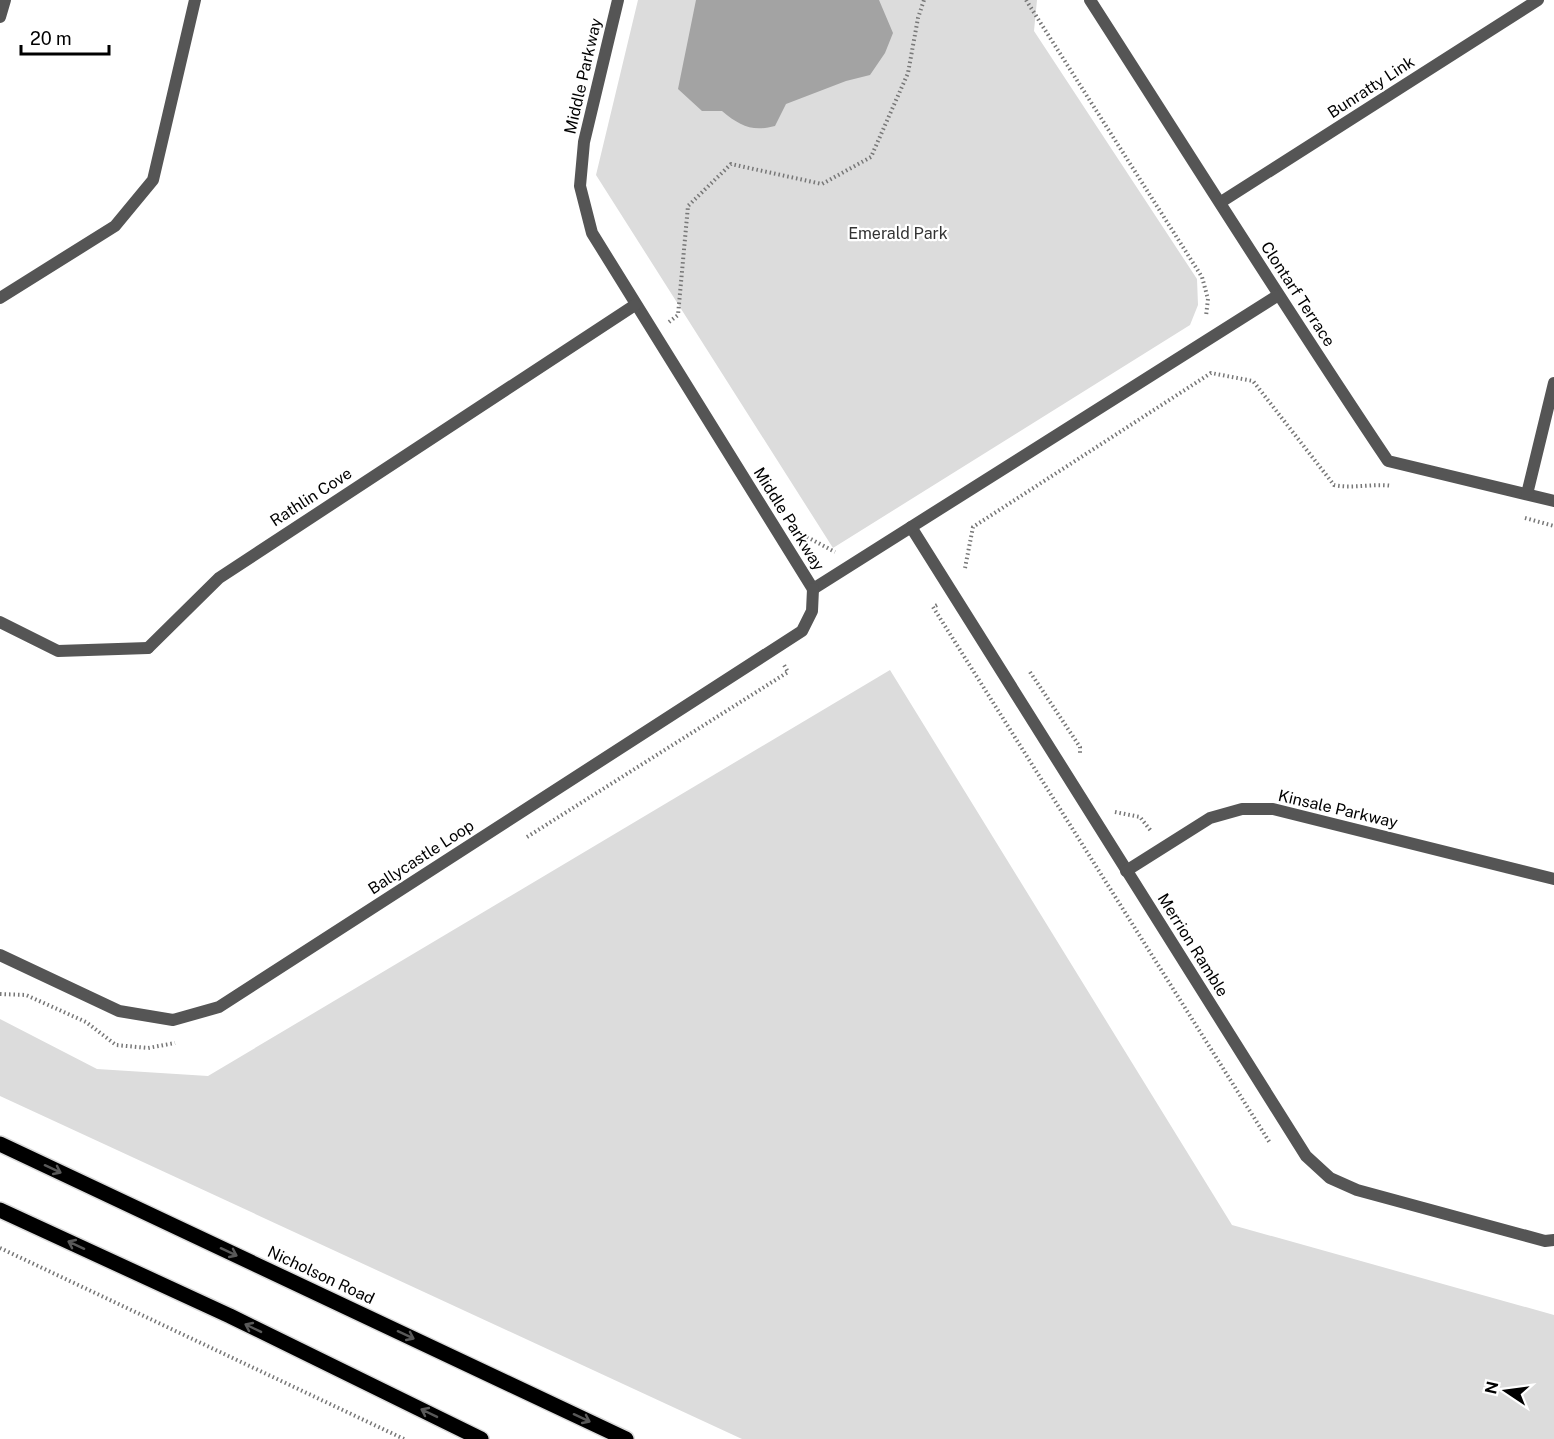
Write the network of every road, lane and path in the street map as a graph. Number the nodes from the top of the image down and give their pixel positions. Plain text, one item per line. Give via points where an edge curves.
1 (4, 0) edge
2 (195, 0) edge
3 (618, 0) edge
4 (924, 0) edge
5 (1026, 0) edge
6 (1090, 0) edge
7 (1538, 0) edge
8 (0, 16) edge
9 (1221, 202) junction
10 (1277, 296) junction
11 (0, 298) edge
12 (635, 305) junction
13 (1204, 320) dead end
14 (675, 332) dead end
15 (1184, 355) junction
16 (1200, 380) junction
17 (1554, 383) edge
18 (1402, 488) dead end
19 (1527, 494) junction
20 (1554, 501) edge
21 (1521, 518) dead end
22 (1554, 526) edge
23 (911, 527) junction
24 (801, 531) dead end
25 (847, 552) dead end
26 (968, 575) dead end
27 (813, 590) junction
28 (0, 622) edge
29 (1126, 871) junction
30 (1554, 879) edge
31 (0, 955) edge
32 (0, 1144) edge
33 (0, 1210) edge
34 (1554, 1240) edge
35 (0, 1248) edge
36 (404, 1439) edge
37 (481, 1439) edge
38 (626, 1439) edge

1 - 8 street
2 - 11 street via 153,180 116,226
3 - 12 street, Middle Parkway via 584,142 580,186 592,233
4 - 14 path via 908,73 871,157 822,184 731,164 688,206 678,315 669,322
5 - 13 path via 1202,277 1208,299
6 - 9 street, Clontarf Terrace
7 - 9 street, Bunratty Link
9 - 10 street, Clontarf Terrace
10 - 15 street, Middle Parkway
10 - 19 street, Clontarf Terrace via 1388,461
12 - 27 street, Middle Parkway
12 - 28 street, Rathlin Cove via 219,578 148,648 58,651
15 - 16 path
15 - 23 street, Middle Parkway
16 - 18 path via 1211,373 1253,381 1334,485 1344,488 1380,484
16 - 26 path via 973,527 963,566
17 - 19 street
19 - 20 street, Clontarf Terrace
21 - 22 path
23 - 27 street, Middle Parkway
23 - 29 street, Merrion Ramble
24 - 25 path via 835,552
27 - 31 street, Ballycastle Loop via 812,612 802,631 219,1007 173,1020 119,1011
29 - 30 street, Kinsale Parkway via 1210,818 1242,809 1273,809
29 - 34 street, Merrion Ramble via 1306,1156 1330,1178 1357,1190 1545,1241
32 -> 38 main road, Nicholson Road
37 -> 33 main road via 230,1316
35 - 36 path

